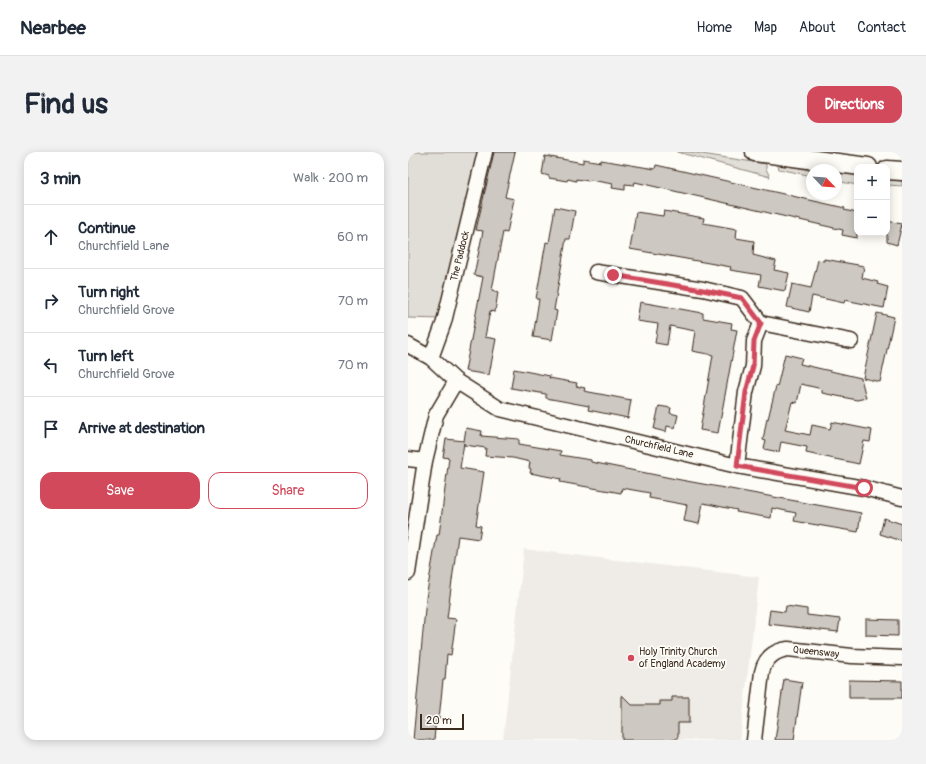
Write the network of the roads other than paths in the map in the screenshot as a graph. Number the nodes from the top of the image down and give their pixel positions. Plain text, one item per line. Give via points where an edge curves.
1 (485, 152) edge
2 (755, 152) edge
3 (854, 165) edge
4 (890, 170) edge
5 (902, 172) edge
6 (596, 272) dead end
7 (761, 323) junction
8 (850, 341) dead end
9 (408, 345) edge
10 (431, 358) junction
11 (456, 381) junction
12 (408, 459) edge
13 (425, 461) junction
14 (737, 466) junction
15 (902, 498) edge
16 (408, 573) edge
17 (902, 658) edge
18 (754, 740) edge

1 - 10 street, The Paddock via 444,322
2 - 3 street
4 - 5 street
6 - 7 street via 742,298
7 - 8 street
7 - 14 street via 754,341 753,366 746,392
9 - 10 street, Churchfield Lane
10 - 11 street, Churchfield Lane
11 - 13 street via 436,416
11 - 14 street, Churchfield Lane via 500,409
12 - 13 street
13 - 16 street
14 - 15 street, Churchfield Lane via 864,488
17 - 18 street, Queensway via 788,649 774,653 768,658 762,672

